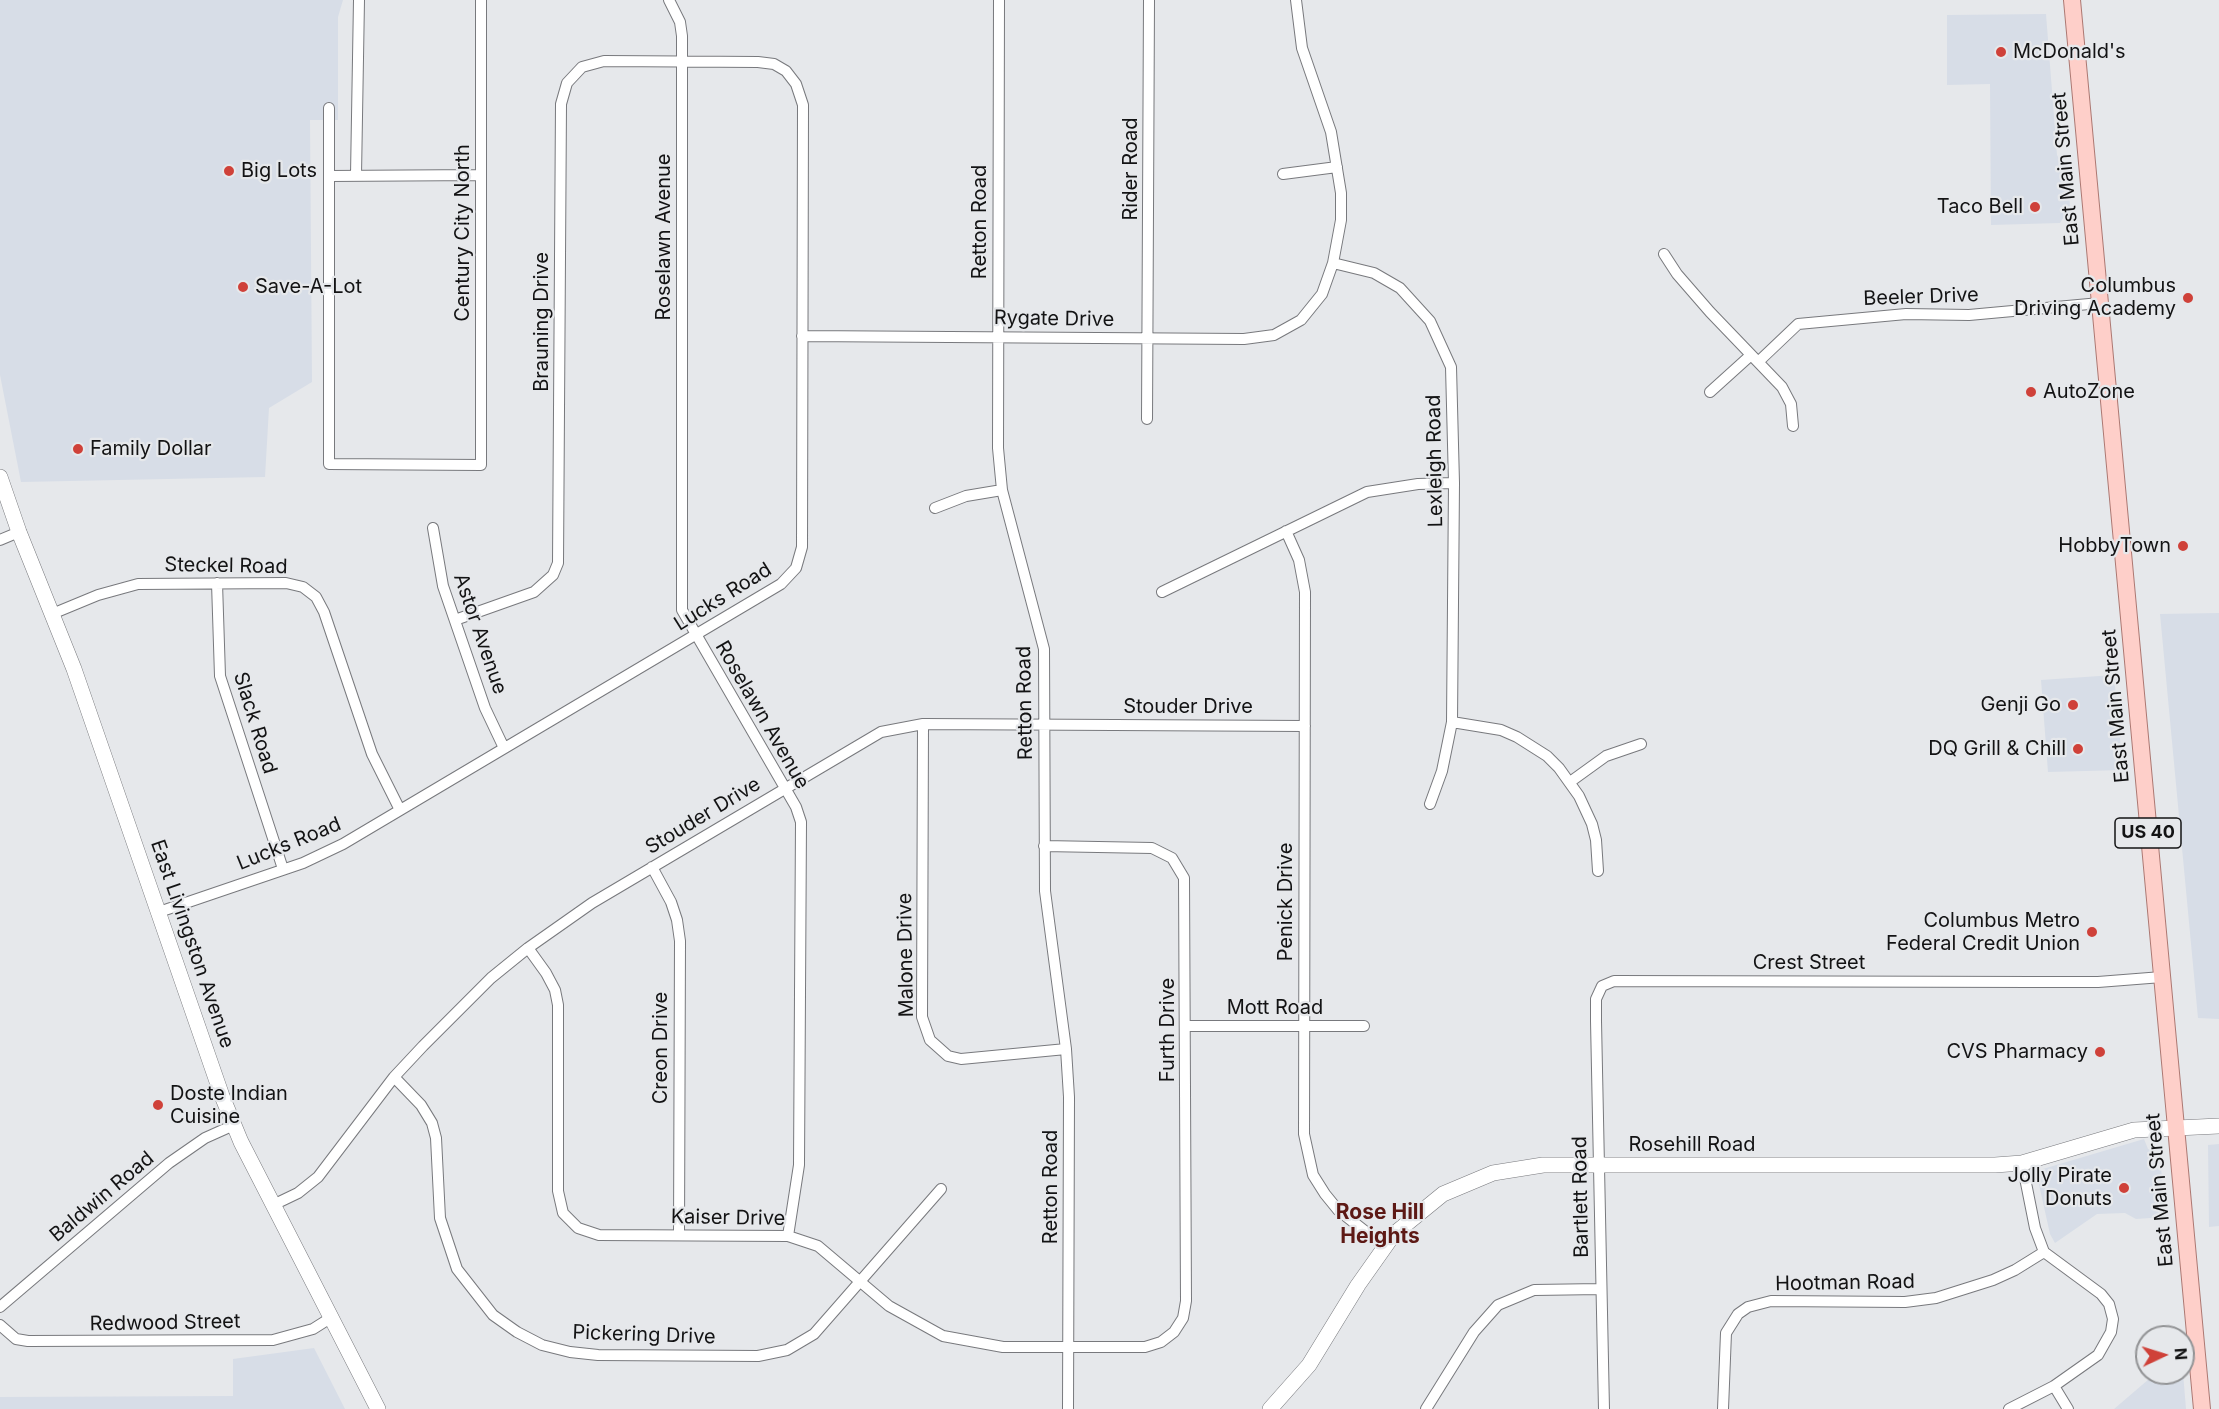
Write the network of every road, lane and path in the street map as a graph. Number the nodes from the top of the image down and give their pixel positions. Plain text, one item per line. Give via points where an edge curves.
1 (482, 0) edge
2 (669, 0) edge
3 (999, 0) edge
4 (1149, 0) edge
5 (1296, 0) edge
6 (2072, 0) edge
7 (357, 3) edge
8 (682, 62) junction
9 (329, 108) dead end
10 (1337, 167) junction
11 (1283, 174) dead end
12 (356, 175) junction
13 (330, 176) junction
14 (481, 176) junction
15 (1664, 254) dead end
16 (1333, 263) junction
17 (2100, 303) junction
18 (802, 336) junction
19 (998, 336) junction
20 (1148, 338) junction
21 (1755, 358) junction
22 (1710, 392) dead end
23 (1147, 419) dead end
24 (1793, 426) dead end
25 (0, 477) edge
26 (1454, 483) junction
27 (1002, 490) junction
28 (935, 508) dead end
29 (433, 528) dead end
30 (1286, 531) junction
31 (19, 532) junction
32 (0, 540) edge
33 (217, 583) junction
34 (1162, 592) dead end
35 (52, 614) junction
36 (455, 620) junction
37 (695, 636) junction
38 (1452, 722) junction
39 (923, 724) junction
40 (1044, 725) junction
41 (1305, 726) junction
42 (1641, 744) dead end
43 (504, 748) junction
44 (1570, 782) junction
45 (784, 788) junction
46 (1430, 804) dead end
47 (400, 810) junction
48 (1044, 846) junction
49 (652, 867) junction
50 (284, 869) junction
51 (1598, 871) dead end
52 (159, 912) junction
53 (528, 948) junction
54 (2162, 977) junction
55 (1602, 986) joint
56 (1186, 1026) junction
57 (1364, 1026) dead end
58 (1303, 1027) junction
59 (1066, 1049) junction
60 (394, 1077) junction
61 (234, 1125) junction
62 (2219, 1126) edge
63 (2176, 1127) junction
64 (2022, 1163) junction
65 (1598, 1166) junction
66 (941, 1189) dead end
67 (273, 1205) junction
68 (679, 1235) junction
69 (788, 1236) junction
70 (1384, 1246) junction
71 (2044, 1252) junction
72 (861, 1281) junction
73 (1600, 1289) junction
74 (0, 1307) edge
75 (332, 1317) junction
76 (0, 1325) edge
77 (1174, 1332) joint
78 (1068, 1347) junction
79 (2054, 1386) junction
80 (378, 1409) edge
81 (1068, 1409) edge
82 (1270, 1409) edge
83 (1426, 1409) edge
84 (1604, 1409) edge
85 (1723, 1409) edge
86 (2009, 1409) edge
87 (2068, 1409) edge
88 (2202, 1409) edge

1 - 14 street, Century City North
2 - 8 street, Roselawn Avenue via 680,22
3 - 19 street, Retton Road
4 - 20 street, Rider Road
5 - 10 street via 1302,48 1331,132
6 - 17 main road, East Main Street / US 40
7 - 12 street
8 - 18 street, Lucks Road via 766,63 786,71 796,84 803,105
8 - 36 street, Brauning Drive via 593,62 567,83 561,104 558,563 553,575 534,592
8 - 37 street, Roselawn Avenue via 681,600
9 - 13 street
10 - 11 street
10 - 16 street via 1341,220
12 - 13 street
12 - 14 street
13 - 14 street, Century City North via 329,464 481,465
15 - 21 street via 1698,298
16 - 20 street, Rygate Drive via 1322,294 1301,320 1274,334
16 - 26 street, Lexleigh Road via 1374,273 1400,288 1437,333 1451,367
17 - 21 street, Beeler Drive via 1797,324
17 - 54 main road, East Main Street / US 40
18 - 19 street, Rygate Drive
18 - 37 street, Lucks Road via 802,547 796,568 781,584
19 - 20 street, Rygate Drive
19 - 27 street, Retton Road
20 - 23 street, Rider Road
21 - 22 street, Beeler Drive
21 - 24 street via 1788,396
25 - 31 street, East Livingston Avenue
26 - 30 street via 1367,492
26 - 38 street, Lexleigh Road
27 - 28 street via 966,496
27 - 40 street, Retton Road via 1043,642
29 - 36 street, Astor Avenue via 438,565
30 - 34 street
30 - 41 street, Penick Drive via 1299,560 1305,592
31 - 32 street
31 - 35 street, East Livingston Avenue
33 - 35 street, Steckel Road via 138,584
33 - 47 street, Steckel Road via 286,583 303,587 316,597 372,754
33 - 50 street, Slack Road via 220,676
35 - 52 street, East Livingston Avenue via 75,669
36 - 43 street, Astor Avenue via 485,708
37 - 43 street, Lucks Road
37 - 45 street, Roselawn Avenue
38 - 44 street via 1517,737 1547,756
38 - 46 street, Lexleigh Road via 1442,771
39 - 40 street, Stouder Drive
39 - 45 street, Stouder Drive via 881,732
39 - 59 street, Malone Drive via 922,1017 930,1040 943,1053 961,1059
40 - 41 street, Stouder Drive
40 - 48 street, Retton Road
41 - 58 street, Penick Drive
42 - 44 street via 1606,756
43 - 47 street, Lucks Road
44 - 51 street via 1592,824
45 - 49 street, Stouder Drive
45 - 69 street, Roselawn Avenue via 799,814 802,833 799,1165
47 - 50 street, Lucks Road via 343,844
48 - 56 street, Furth Drive via 1140,847 1164,852 1172,858 1186,889
48 - 59 street, Retton Road via 1047,919
49 - 53 street, Stouder Drive
49 - 68 street, Creon Drive via 671,902 680,942
50 - 52 street, Lucks Road
52 - 61 street, East Livingston Avenue
53 - 60 street, Stouder Drive via 454,1012
53 - 68 street, Kaiser Drive via 555,990 558,1005 558,1191 563,1213 578,1228 599,1235
54 - 55 street, Crest Street via 2098,982 1614,981
54 - 63 main road, East Main Street / US 40
55 - 65 street, Bartlett Road via 1596,999
56 - 58 street, Mott Road
56 - 77 street, Furth Drive via 1186,1301 1183,1318
57 - 58 street, Mott Road
58 - 70 street, Penick Drive via 1304,1134 1313,1175 1338,1210
59 - 78 street, Retton Road
60 - 67 street, Stouder Drive via 327,1168 309,1185
60 - 72 street, Pickering Drive via 422,1105 432,1122 440,1218 457,1269 493,1315 542,1345 598,1355 773,1354 814,1334
61 - 67 street, East Livingston Avenue
61 - 74 street, Baldwin Road via 205,1138 169,1163
62 - 63 street, Rosehill Road
63 - 64 street, Rosehill Road via 2120,1133
63 - 88 main road, East Main Street / US 40
64 - 65 street, Rosehill Road
64 - 71 street
65 - 70 street, Rosehill Road via 1527,1167 1477,1178 1426,1206
65 - 73 street, Bartlett Road
66 - 72 street, Pickering Drive
67 - 75 street, East Livingston Avenue
68 - 69 street, Kaiser Drive
69 - 72 street, Kaiser Drive via 818,1246
70 - 82 street, Rosehill Road via 1309,1365
71 - 79 street via 2101,1294 2113,1319 2111,1332 2097,1355
71 - 85 street, Hootman Road via 1993,1280 1936,1298 1905,1302 1771,1301 1748,1307 1738,1314 1726,1334
72 - 78 street, Kaiser Drive via 889,1306 943,1336 1003,1347
73 - 83 street via 1534,1290 1498,1305 1474,1332
73 - 84 street, Bartlett Road
75 - 76 street, Redwood Street via 307,1332 273,1340 28,1341 16,1339
75 - 80 street, East Livingston Avenue
77 - 78 street, Kaiser Drive via 1145,1347
78 - 81 street, Retton Road
79 - 86 street
79 - 87 street

